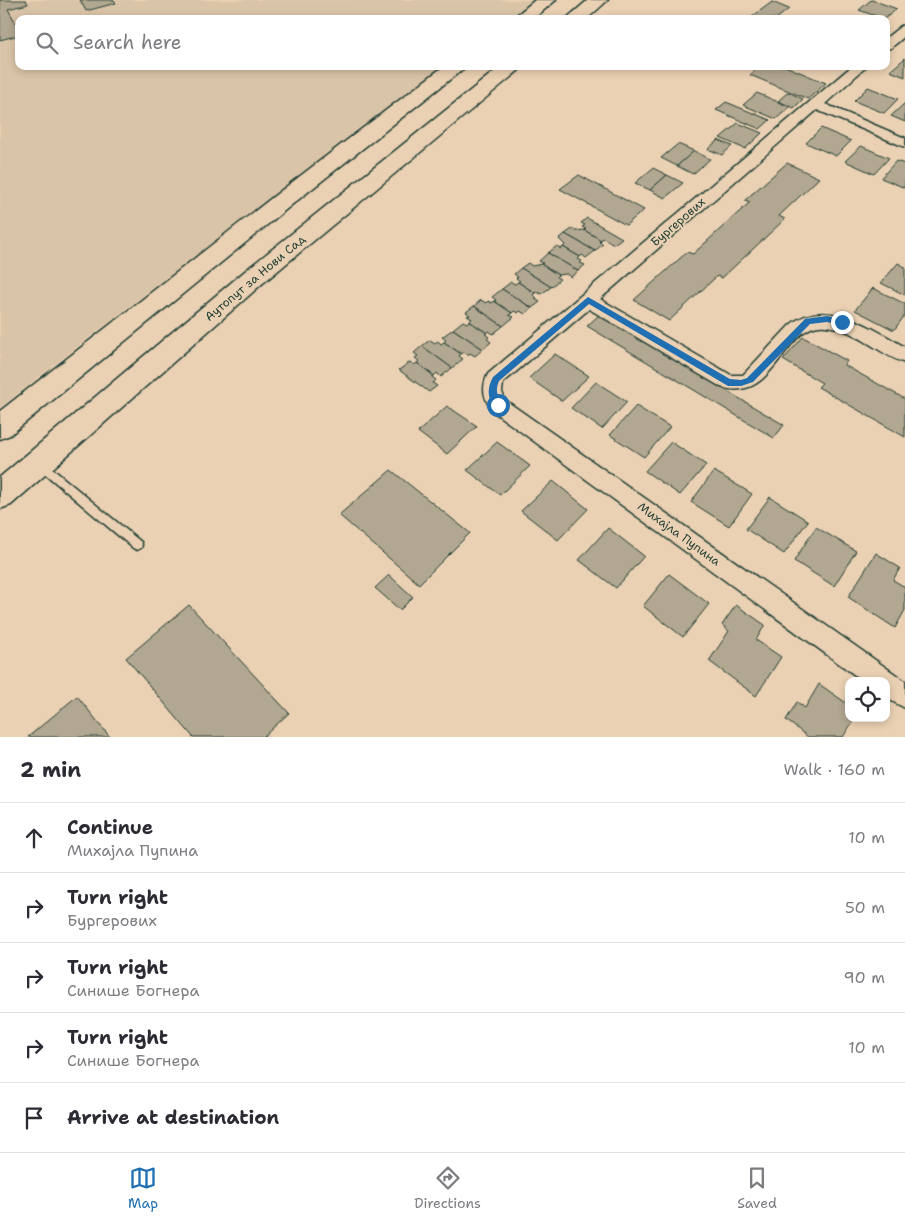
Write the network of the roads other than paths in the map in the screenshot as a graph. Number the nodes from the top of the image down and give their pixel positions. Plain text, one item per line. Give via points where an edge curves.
1 (547, 0) edge
2 (599, 0) edge
3 (526, 15) edge
4 (580, 15) edge
5 (905, 29) edge
6 (890, 42) edge
7 (452, 70) edge
8 (509, 70) edge
9 (855, 70) edge
10 (814, 104) junction
11 (905, 143) edge
12 (588, 300) junction
13 (905, 356) edge
14 (496, 379) joint
15 (0, 427) edge
16 (38, 462) junction
17 (0, 496) edge
18 (137, 545) dead end
19 (878, 677) edge
20 (890, 686) edge
21 (905, 696) edge

1 - 3 main road
2 - 4 main road
5 - 6 street
7 - 15 main road via 278,204
8 - 16 main road, Аутопут за Нови Сад via 342,204
9 - 10 street, Бургерових
10 - 11 street
10 - 12 street, Бургерових
12 - 13 street via 728,382 750,380 803,324 815,320 842,322
12 - 14 street, Бургерових
14 - 19 street, Михајла Пупина via 492,388 498,405
16 - 17 main road, Аутопут за Нови Сад
16 - 18 lane
20 - 21 street, Михајла Пупина

